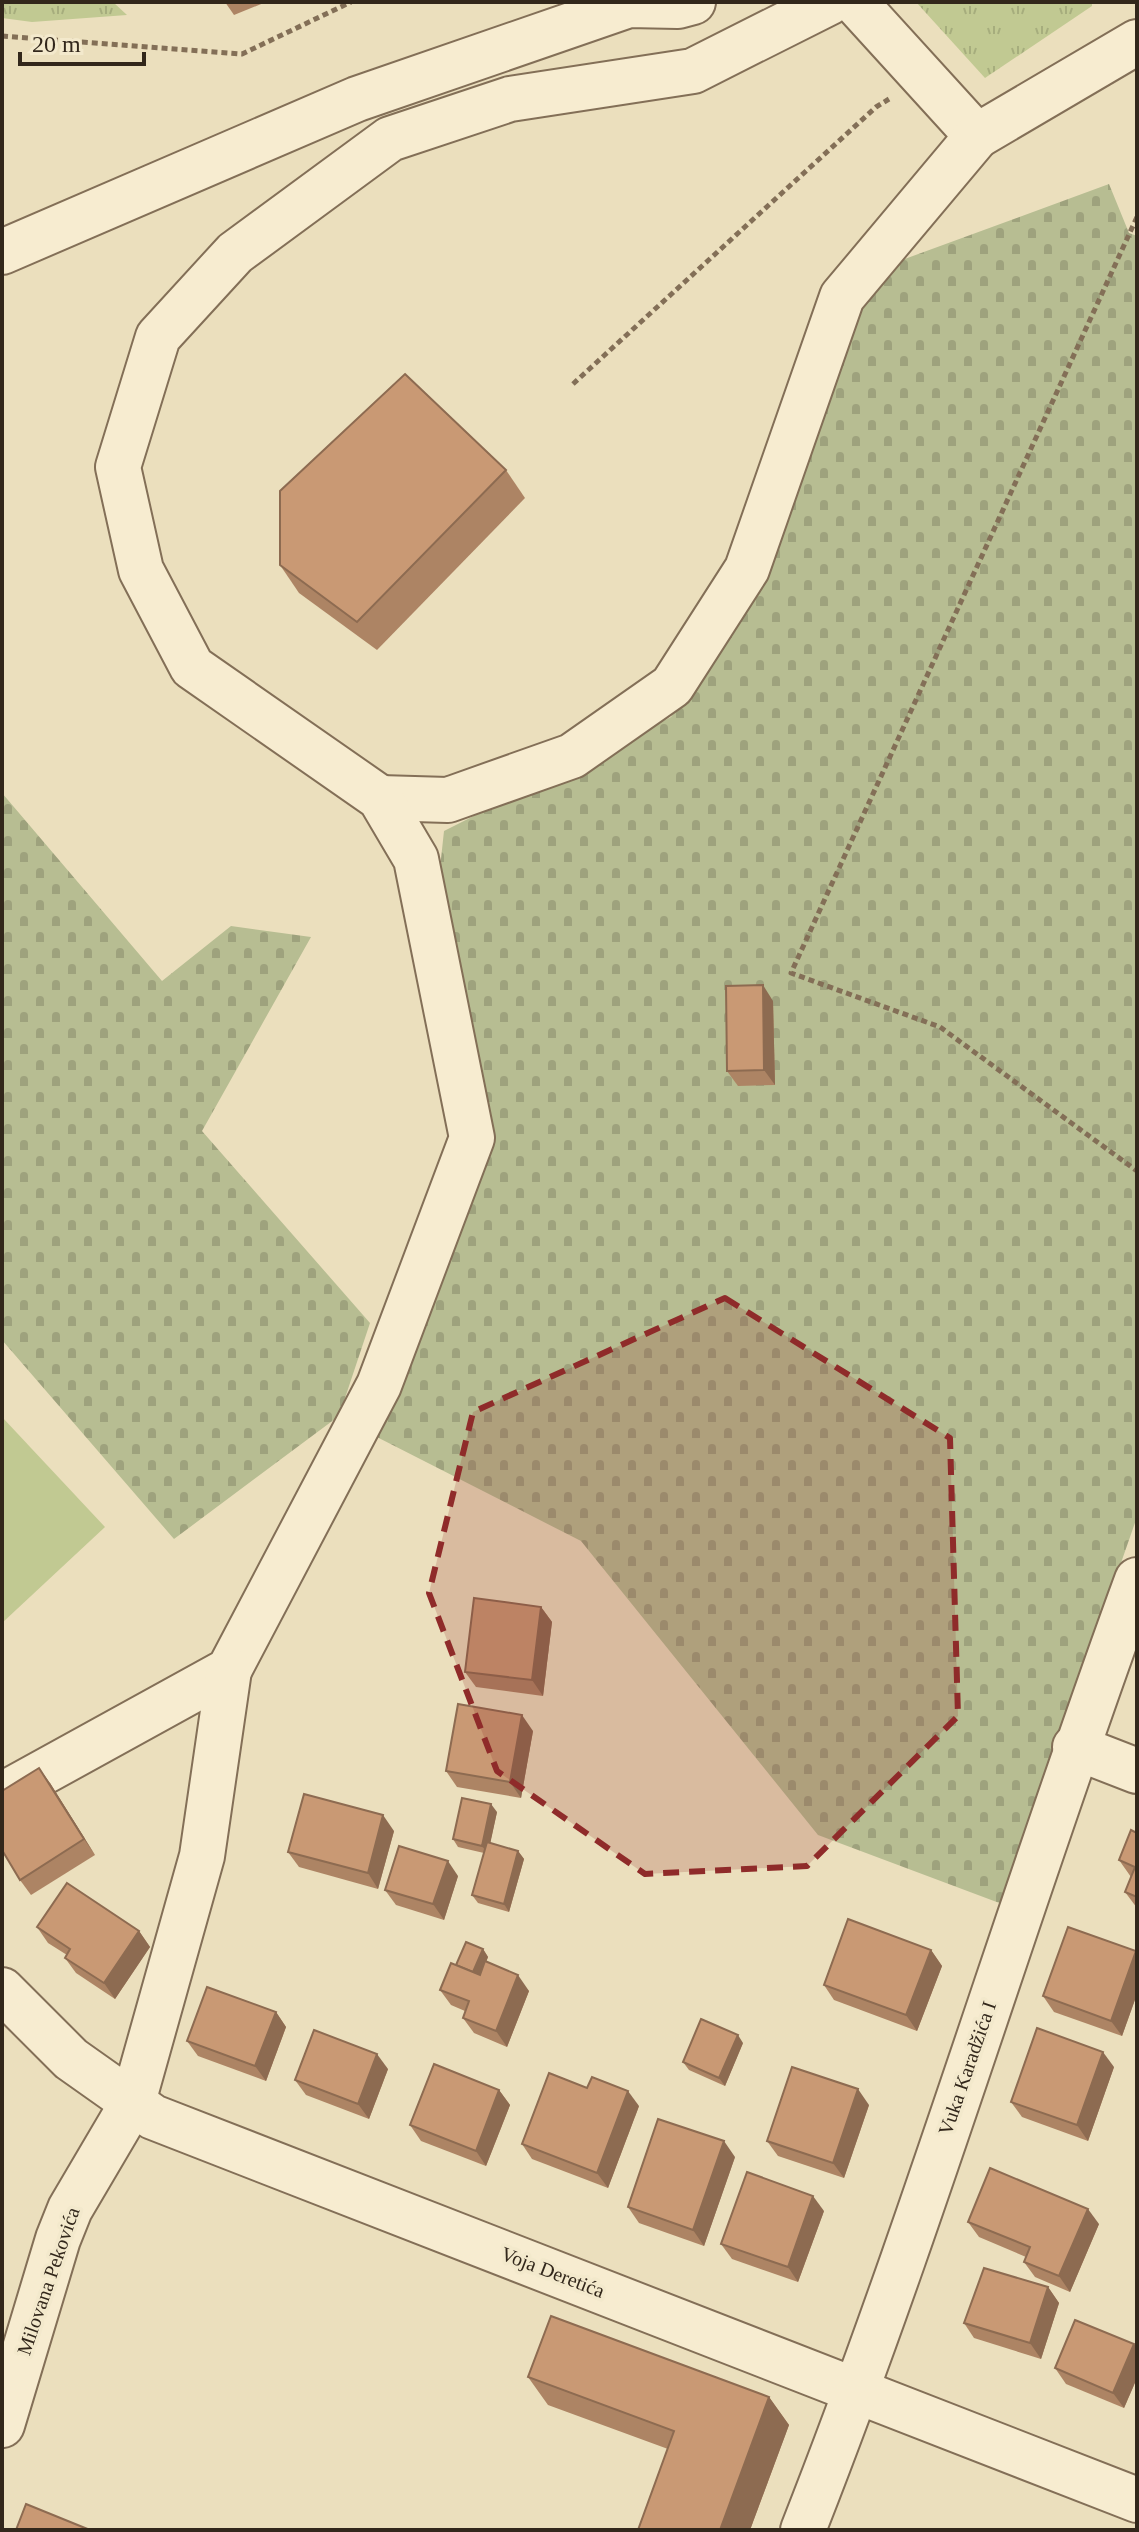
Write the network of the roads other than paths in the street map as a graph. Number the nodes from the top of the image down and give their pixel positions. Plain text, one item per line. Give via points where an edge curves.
1 (693, 2) edge
2 (830, 2) edge
3 (855, 2) edge
4 (626, 4) edge
5 (1137, 42) edge
6 (977, 136) junction
7 (2, 252) edge
8 (380, 798) junction
9 (1137, 1580) edge
10 (229, 1670) junction
11 (1075, 1747) junction
12 (1137, 1771) edge
13 (2, 1795) edge
14 (2, 1990) edge
15 (133, 2102) junction
16 (858, 2390) junction
17 (2, 2425) edge
18 (1137, 2500) edge
19 (803, 2530) edge

1 - 4 street
2 - 8 street via 693,71 510,99 390,139 235,253 158,337 118,467 141,570 192,667
3 - 6 street
4 - 7 street via 357,99
5 - 6 street
6 - 8 street via 842,297 747,569 672,686 572,756 448,800
8 - 10 street via 416,859 472,1138 379,1385
9 - 11 street, Vuka Karadžića I
10 - 13 street
10 - 15 street, Milovana Pekovića via 202,1856
11 - 12 street
11 - 16 street, Vuka Karadžića I
14 - 15 street, Voja Deretića via 71,2059
15 - 16 street, Voja Deretića via 153,2117
15 - 17 street, Milovana Pekovića via 70,2209
16 - 18 street, Voja Deretića
16 - 19 street, Vuka Karadžića I

